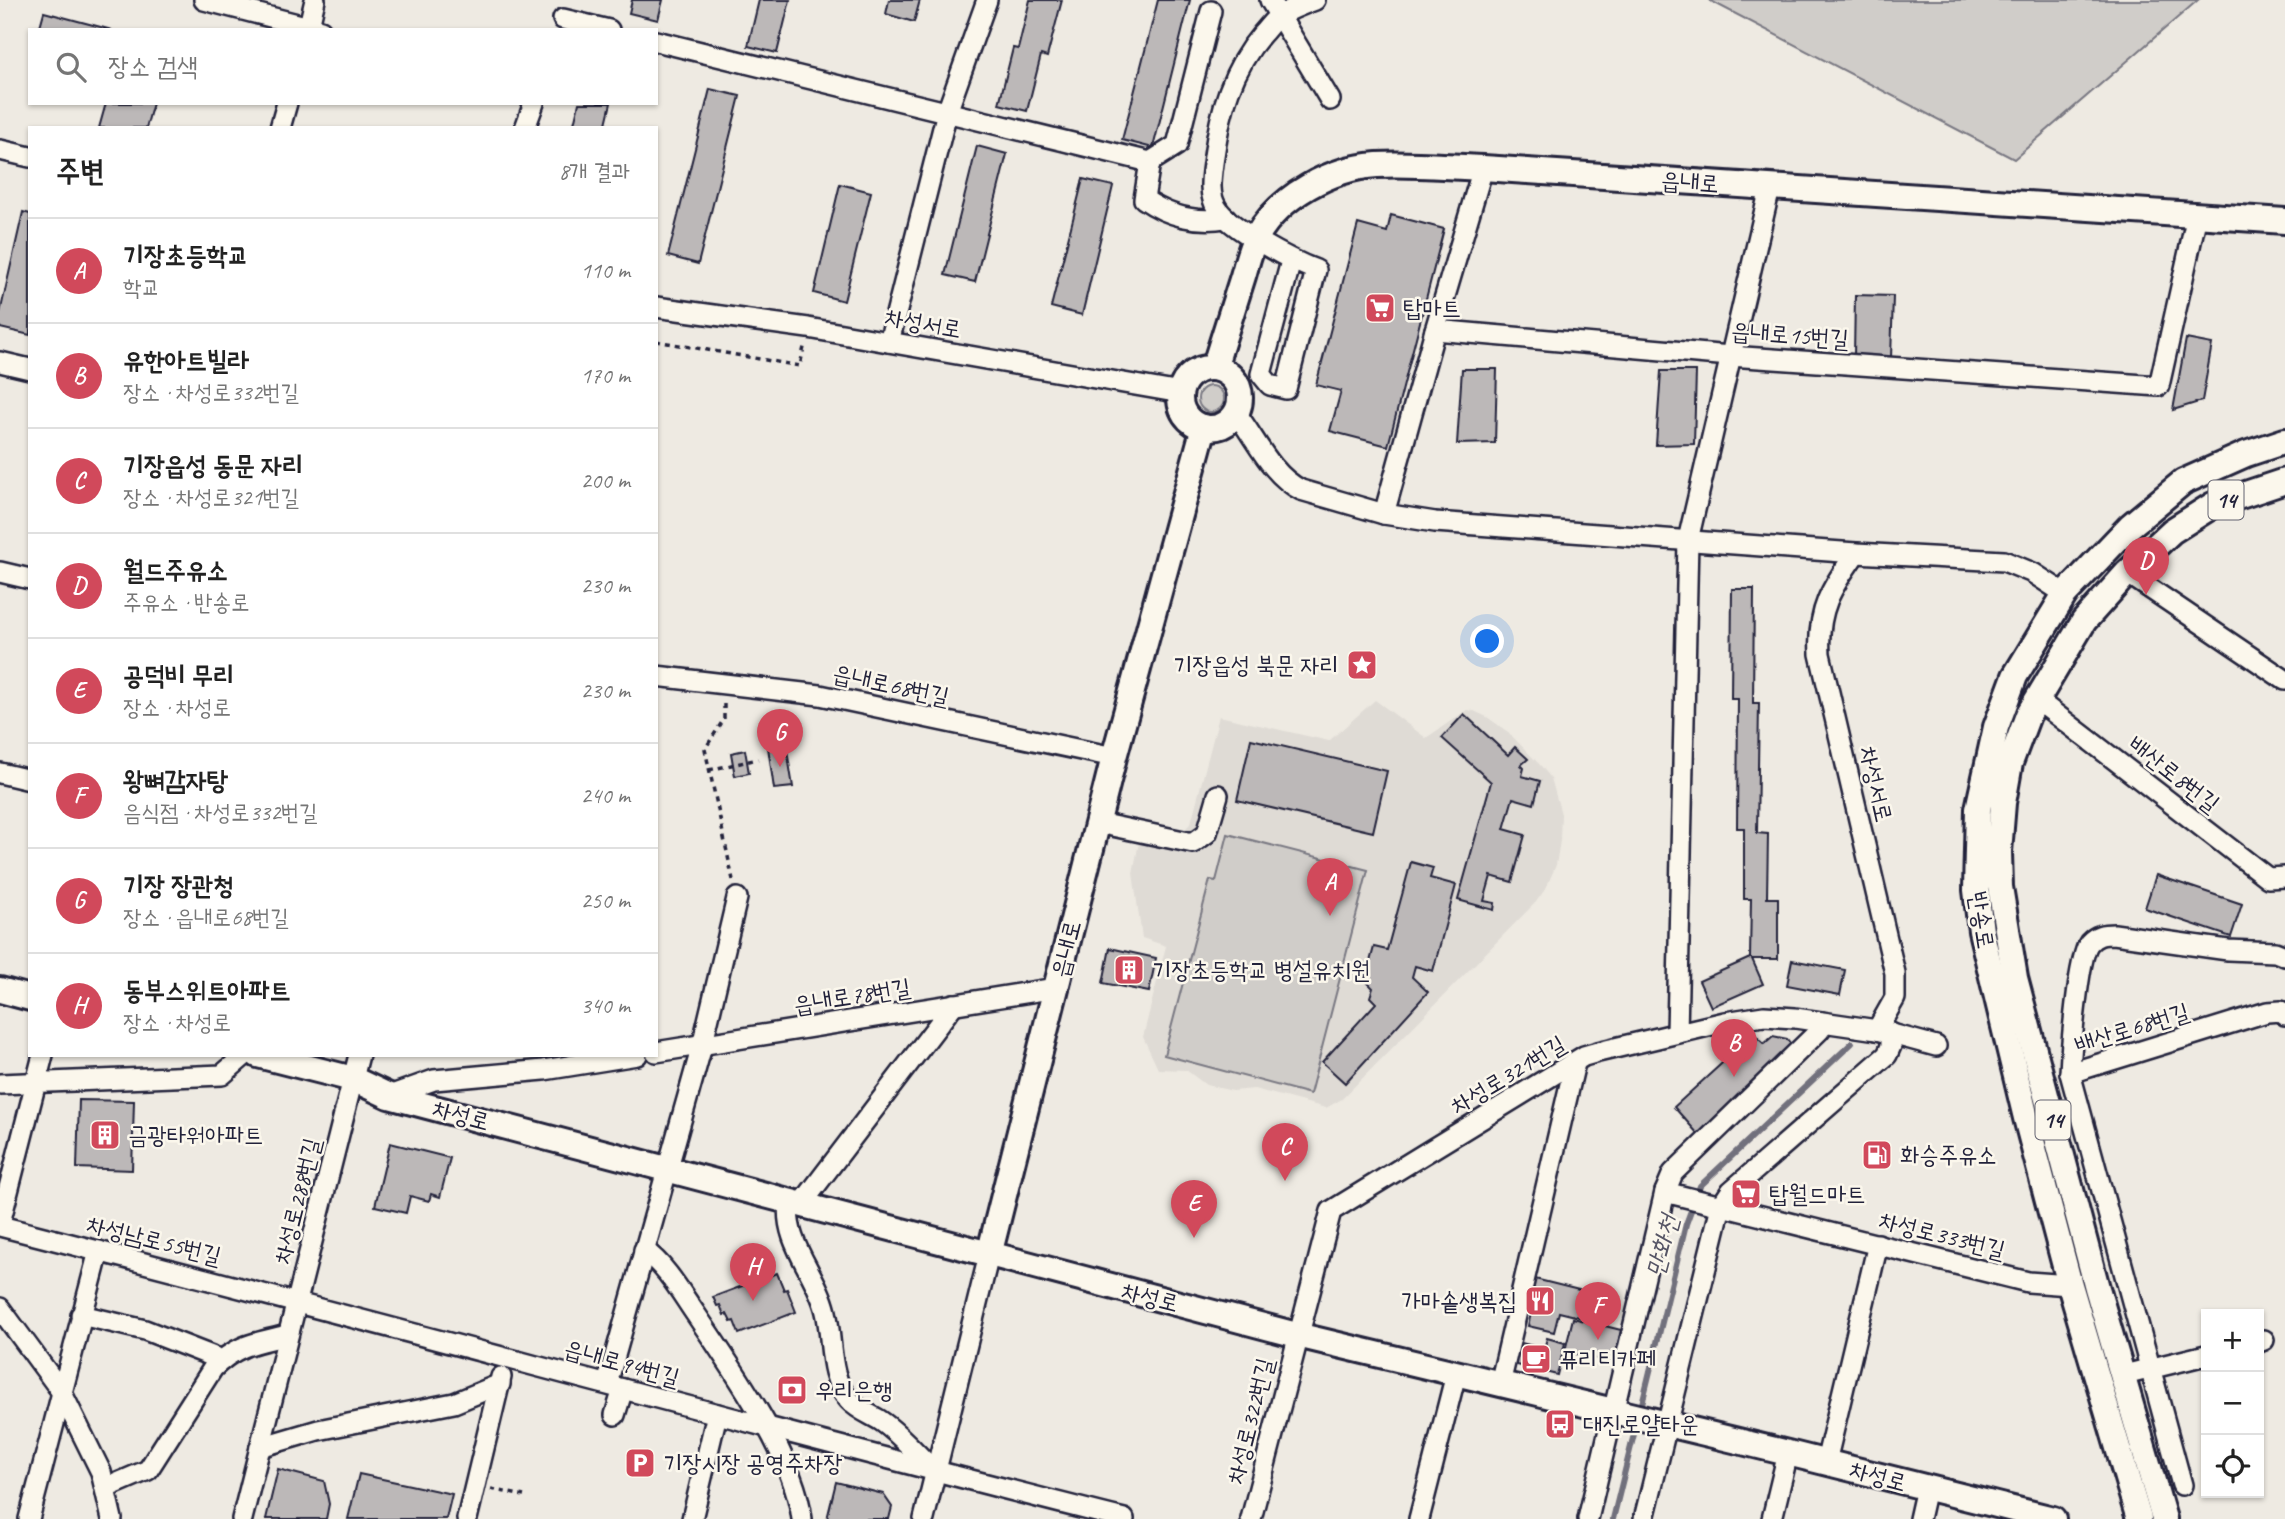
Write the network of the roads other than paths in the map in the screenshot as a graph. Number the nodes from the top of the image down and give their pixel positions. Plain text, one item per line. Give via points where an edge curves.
1 (204, 0) edge
2 (315, 0) edge
3 (987, 0) edge
4 (1315, 0) edge
5 (1274, 8) edge
6 (1211, 11) dead end
7 (564, 16) edge
8 (308, 28) edge
9 (312, 28) edge
10 (603, 28) edge
11 (658, 41) edge
12 (1330, 100) dead end
13 (286, 105) edge
14 (533, 105) edge
15 (947, 112) junction
16 (281, 126) edge
17 (526, 126) edge
18 (0, 150) edge
19 (28, 157) edge
20 (1150, 162) junction
21 (1483, 168) junction
22 (1770, 188) junction
23 (2197, 215) junction
24 (1226, 218) junction
25 (2285, 221) edge
26 (1255, 238) junction
27 (1291, 261) junction
28 (658, 307) edge
29 (1435, 330) junction
30 (888, 342) junction
31 (1730, 356) junction
32 (0, 362) edge
33 (1214, 368) junction
34 (28, 369) edge
35 (1181, 393) junction
36 (1236, 413) junction
37 (1204, 427) junction
38 (2285, 441) edge
39 (2285, 481) edge
40 (1384, 514) junction
41 (1688, 540) junction
42 (1856, 554) junction
43 (0, 572) edge
44 (2127, 573) junction
45 (28, 579) edge
46 (2065, 594) junction
47 (658, 676) edge
48 (2285, 680) edge
49 (2036, 699) junction
50 (1114, 757) junction
51 (0, 773) edge
52 (28, 780) edge
53 (1218, 795) dead end
54 (1098, 823) junction
55 (2285, 877) edge
56 (737, 898) road end
57 (2285, 957) edge
58 (1056, 988) junction
59 (0, 990) edge
60 (28, 997) edge
61 (954, 1004) junction
62 (2285, 1015) edge
63 (1821, 1022) junction
64 (1884, 1032) junction
65 (1677, 1033) junction
66 (702, 1046) junction
67 (1936, 1046) dead end
68 (658, 1052) edge
69 (42, 1057) edge
70 (243, 1057) edge
71 (266, 1057) edge
72 (358, 1057) edge
73 (484, 1057) edge
74 (614, 1057) edge
75 (1575, 1063) junction
76 (2070, 1073) junction
77 (492, 1074) junction
78 (353, 1079) junction
79 (36, 1082) junction
80 (0, 1084) edge
81 (389, 1096) junction
82 (667, 1168) junction
83 (1672, 1194) junction
84 (795, 1203) junction
85 (1715, 1205) junction
86 (0, 1225) edge
87 (2115, 1237) junction
88 (1878, 1244) junction
89 (644, 1250) junction
90 (99, 1251) junction
91 (989, 1255) junction
92 (2089, 1255) junction
93 (2070, 1286) junction
94 (297, 1301) junction
95 (0, 1308) edge
96 (82, 1315) junction
97 (288, 1335) junction
98 (1297, 1335) junction
99 (2201, 1356) edge
100 (506, 1358) junction
101 (222, 1360) junction
102 (2151, 1370) junction
103 (1457, 1374) junction
104 (2123, 1375) junction
105 (500, 1384) junction
106 (1500, 1384) junction
107 (615, 1386) junction
108 (61, 1391) junction
109 (1620, 1412) junction
110 (717, 1414) junction
111 (615, 1415) dead end
112 (1665, 1423) junction
113 (767, 1427) junction
114 (260, 1447) junction
115 (1788, 1453) junction
116 (1826, 1462) junction
117 (936, 1472) junction
118 (2182, 1485) dead end
119 (106, 1488) junction
120 (1926, 1488) junction
121 (474, 1492) junction
122 (1099, 1516) edge
123 (29, 1519) edge
124 (112, 1519) edge
125 (242, 1519) edge
126 (467, 1519) edge
127 (479, 1519) edge
128 (692, 1519) edge
129 (802, 1519) edge
130 (924, 1519) edge
131 (1124, 1519) edge
132 (1251, 1519) edge
133 (1419, 1519) edge
134 (1588, 1519) edge
135 (1644, 1519) edge
136 (1772, 1519) edge
137 (1919, 1519) edge
138 (2053, 1519) edge
139 (2138, 1519) edge
140 (2164, 1519) edge

1 - 8 street
2 - 9 street
3 - 15 street
4 - 5 street
5 - 12 street
5 - 24 street via 1226,97 1216,139 1212,195
6 - 20 street via 1177,145
7 - 10 street
11 - 15 street
13 - 16 street
14 - 17 street
15 - 20 street
15 - 30 street
18 - 19 street
20 - 24 street via 1144,199 1162,211 1208,221
21 - 22 main road, 읍내로
21 - 26 main road, 읍내로 via 1378,165 1340,173 1284,203
21 - 29 street
22 - 23 main road, 읍내로
22 - 31 street
23 - 25 main road, 읍내로
23 - 31 street, 읍내로15번길 via 2159,386
24 - 26 street
26 - 27 street
26 - 33 main road, 읍내로
27 - 27 street via 1261,374 1270,385 1286,389 1316,270
28 - 30 street, 차성서로
29 - 31 street, 읍내로15번길
29 - 40 street
30 - 35 street, 차성서로
31 - 41 street
32 - 34 street
33 - 35 main road via 1192,375
33 - 36 main road via 1235,379 1240,399
35 - 37 main road via 1184,413
36 - 37 main road via 1216,427
36 - 40 street via 1290,484
37 - 50 main road, 읍내로
38 - 46 main road, 반송로 / 14 via 2183,482 2130,526
39 - 44 main road, 반송로 / 14 via 2213,505 2172,531
40 - 41 street via 1435,522
41 - 42 street
41 - 65 street
42 - 46 street via 2004,561
42 - 64 street, 차성서로 via 1834,584 1821,616 1820,654 1895,973 1895,998
43 - 45 street
44 - 48 street
44 - 49 main road, 반송로 / 14 via 2084,621
46 - 93 main road, 반송로 / 14 via 2015,676 1996,727 1978,809 1975,849 1981,931
47 - 50 street, 읍내로68번길 via 820,695
49 - 55 street, 배산로8번길 via 2268,878
49 - 92 main road, 반송로 / 14 via 2010,763 1999,852 2000,887 2015,978
50 - 54 main road, 읍내로
51 - 52 street
53 - 54 street via 1207,833 1193,843
54 - 58 main road, 읍내로
56 - 66 street
57 - 76 street, 배산로68번길 via 2276,952 2114,934 2096,937 2086,949
58 - 61 street, 읍내로78번길
58 - 91 main road, 읍내로
59 - 60 main road
61 - 66 street, 읍내로78번길
61 - 84 street
62 - 76 street, 배산로68번길 via 2267,1012
63 - 64 street, 차성로321번길
63 - 65 street, 차성로321번길 via 1764,1016
63 - 83 street via 1820,1030 1673,1173
64 - 67 street, 차성로321번길
64 - 85 street via 1891,1046 1887,1055
65 - 75 street, 차성로321번길 via 1584,1056
66 - 68 street, 읍내로78번길
66 - 82 street
69 - 79 street
70 - 79 street via 222,1075
71 - 78 main road, 차성로
72 - 78 street, 차성로288번길
73 - 77 street
74 - 77 street
75 - 98 street, 차성로321번길 via 1331,1211
75 - 106 street
76 - 87 street
77 - 81 street via 434,1080
78 - 81 main road, 차성로
78 - 94 street, 차성로288번길
79 - 80 street
79 - 86 street
81 - 82 main road, 차성로
82 - 84 main road, 차성로
82 - 89 street
83 - 85 street, 차성로333번길
83 - 109 street
84 - 91 main road, 차성로
84 - 117 street via 788,1226 824,1303 834,1365 844,1393 882,1421
85 - 88 street, 차성로333번길
85 - 112 street
86 - 90 street, 차성남로55번길
87 - 92 street
87 - 102 street
88 - 93 street, 차성로333번길 via 2028,1282
88 - 116 street, 차성로
89 - 107 street
89 - 113 street via 669,1276
90 - 94 street, 차성남로55번길
90 - 96 street
91 - 98 main road, 차성로
91 - 117 street, 읍내로
92 - 104 main road, 반송로 / 14
93 - 139 main road, 반송로 / 14
94 - 97 street, 차성로288번길
94 - 100 street, 읍내로94번길
95 - 108 street
96 - 101 street via 145,1330
96 - 108 street
97 - 101 street via 242,1346
97 - 114 street, 차성로288번길
98 - 103 main road, 차성로
98 - 132 street, 차성로322번길
99 - 102 street
100 - 105 street
100 - 107 street, 읍내로94번길
101 - 119 street via 148,1471
102 - 104 street
102 - 118 street
103 - 106 main road, 차성로
103 - 133 street
104 - 140 main road, 반송로 / 14
105 - 114 street via 454,1403 318,1430
105 - 121 street via 475,1463
106 - 109 main road, 차성로
107 - 110 street, 읍내로94번길
107 - 111 street
108 - 119 street
108 - 123 street
109 - 112 main road, 차성로
109 - 134 street
110 - 113 street, 읍내로94번길
110 - 128 street
112 - 115 main road, 차성로
112 - 135 street
113 - 117 street, 읍내로94번길
113 - 129 street via 797,1493
114 - 125 street, 차성로288번길
115 - 116 main road, 차성로
115 - 136 street
116 - 120 main road, 차성로
117 - 122 street
117 - 130 street, 읍내로
119 - 124 street
120 - 137 street
120 - 138 main road, 차성로
121 - 126 street
121 - 127 street
122 - 131 street

